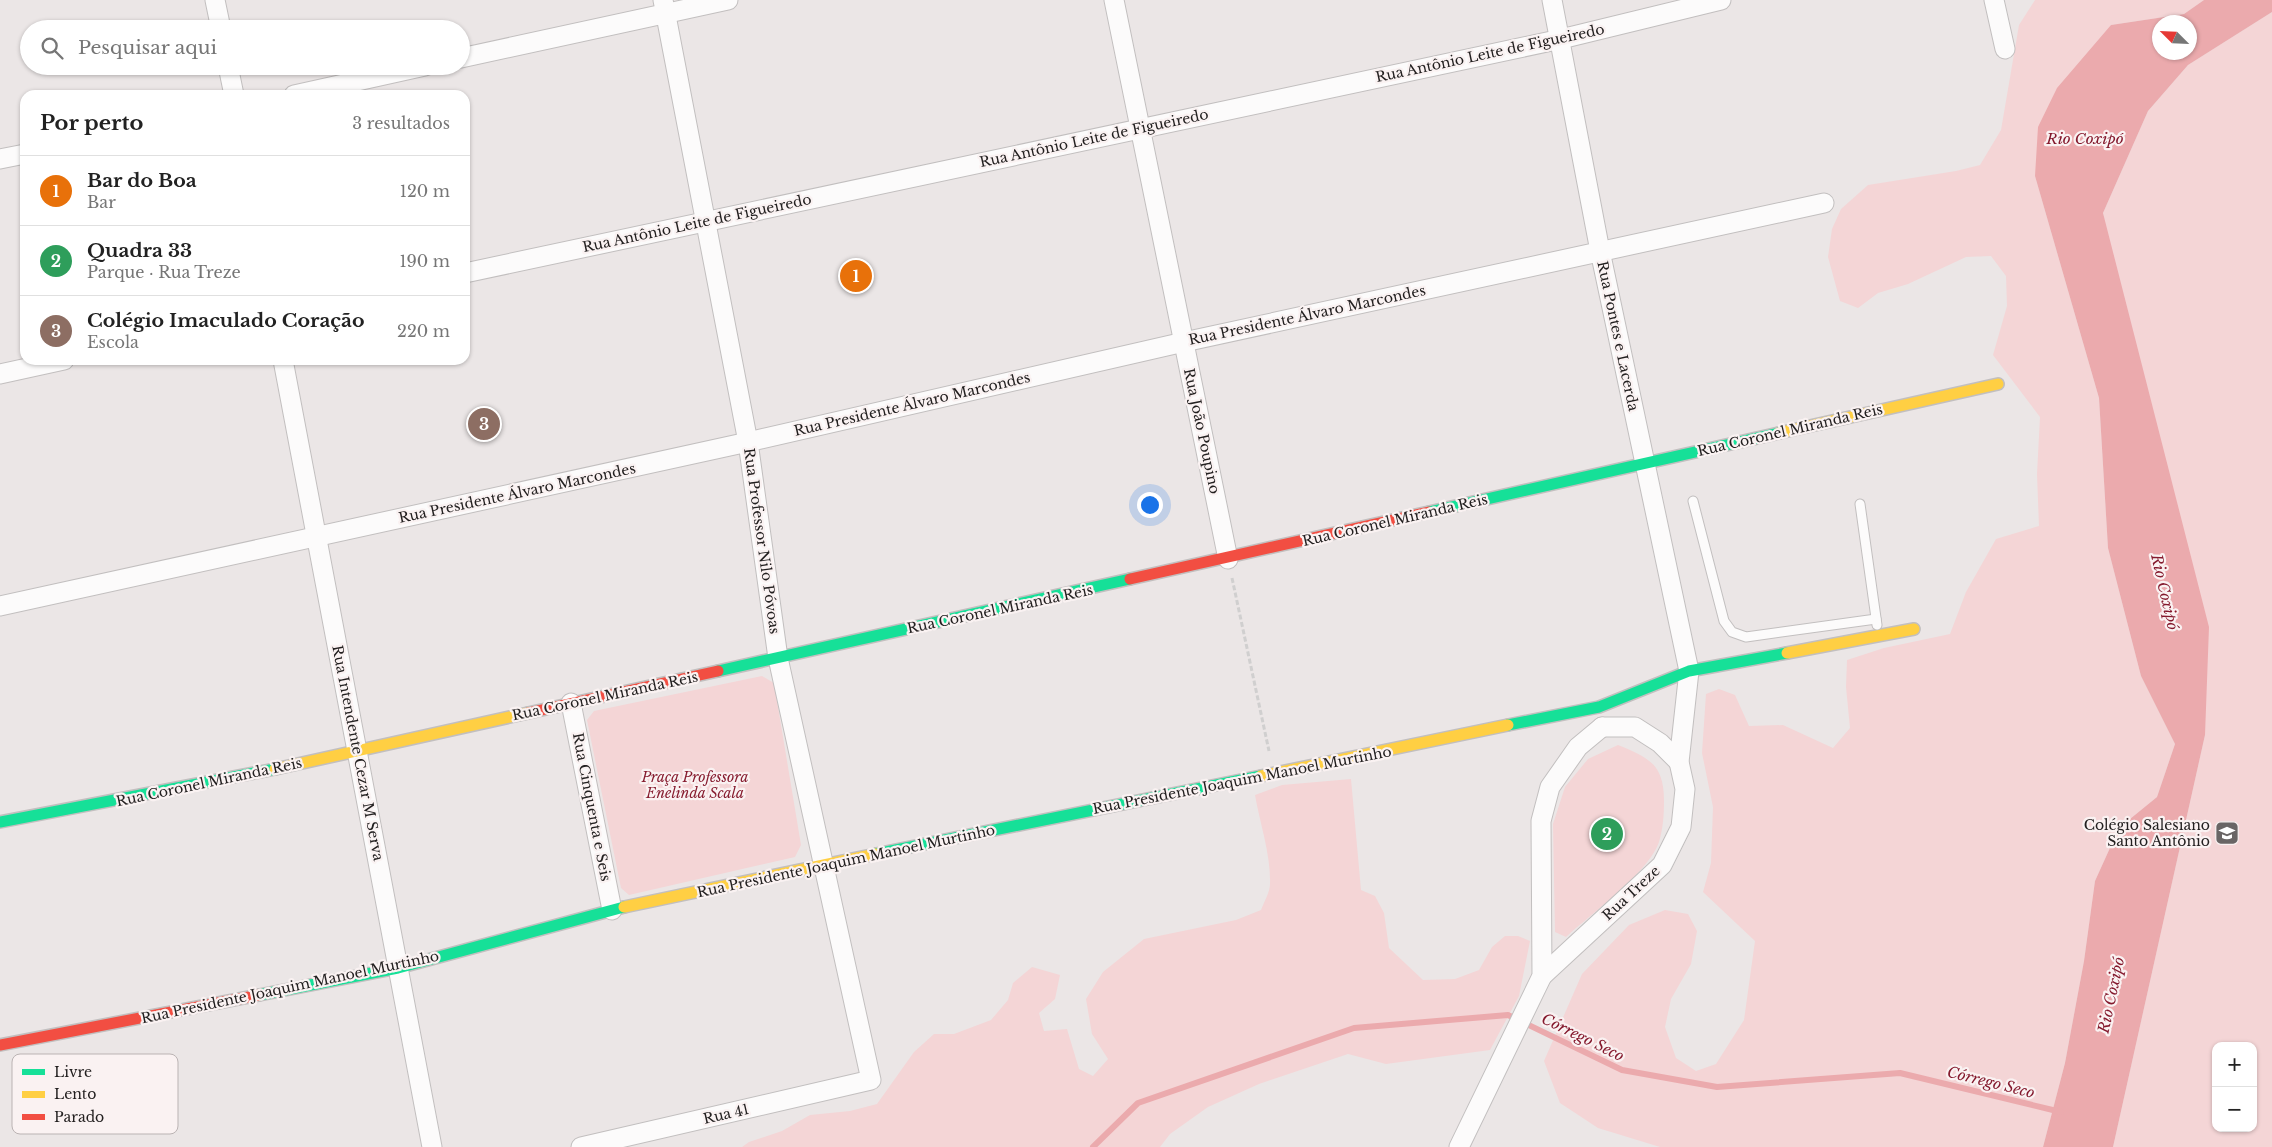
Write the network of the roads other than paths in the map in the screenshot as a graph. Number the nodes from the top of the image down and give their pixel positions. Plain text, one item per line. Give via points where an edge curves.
1 (216, 0) edge
2 (728, 0) edge
3 (1114, 0) edge
4 (1552, 0) edge
5 (1721, 0) edge
6 (1994, 0) edge
7 (664, 7) edge
8 (219, 20) edge
9 (1561, 39) junction
10 (2005, 49) dead end
11 (470, 56) edge
12 (230, 75) edge
13 (384, 75) edge
14 (233, 90) edge
15 (317, 90) edge
16 (1140, 128) junction
17 (20, 155) edge
18 (0, 159) edge
19 (1824, 203) dead end
20 (707, 220) junction
21 (1600, 251) junction
22 (470, 272) edge
23 (1184, 342) junction
24 (41, 365) edge
25 (284, 365) edge
26 (0, 374) edge
27 (1998, 384) dead end
28 (748, 442) junction
29 (1644, 463) junction
30 (1693, 501) dead end
31 (1860, 504) dead end
32 (317, 537) junction
33 (1228, 558) junction
34 (0, 606) edge
35 (1876, 619) junction
36 (1914, 629) dead end
37 (1878, 635) junction
38 (778, 658) junction
39 (1689, 671) junction
40 (571, 703) junction
41 (1598, 707) junction
42 (1602, 727) junction
43 (357, 751) junction
44 (1679, 762) junction
45 (0, 822) edge
46 (824, 864) junction
47 (612, 910) junction
48 (398, 968) junction
49 (1539, 983) junction
50 (0, 1045) edge
51 (872, 1080) joint
52 (432, 1147) edge
53 (581, 1147) edge
54 (1458, 1147) edge

1 - 8 street
2 - 7 street
3 - 16 street, Rua João Poupino
4 - 9 street, Rua Pontes e Lacerda
5 - 9 street, Rua Antônio Leite de Figueiredo
6 - 10 street
7 - 11 street
7 - 20 street, Rua Professor Nilo Póvoas
9 - 16 street, Rua Antônio Leite de Figueiredo
9 - 21 street, Rua Pontes e Lacerda
12 - 14 street
13 - 15 street
16 - 20 street, Rua Antônio Leite de Figueiredo
16 - 23 street, Rua João Poupino
17 - 18 street
19 - 21 street, Rua Presidente Álvaro Marcondes
20 - 22 street, Rua Antônio Leite de Figueiredo
20 - 28 street, Rua Professor Nilo Póvoas
21 - 23 street, Rua Presidente Álvaro Marcondes
21 - 29 street, Rua Pontes e Lacerda
23 - 28 street, Rua Presidente Álvaro Marcondes
23 - 33 street, Rua João Poupino
24 - 26 street
25 - 32 street, Rua Intendente Cezar M Serva
27 - 29 street, Rua Coronel Miranda Reis
28 - 32 street, Rua Presidente Álvaro Marcondes
28 - 38 street, Rua Professor Nilo Póvoas
29 - 33 street, Rua Coronel Miranda Reis
29 - 39 street, Rua Pontes e Lacerda
30 - 35 lane via 1724,621 1732,632 1746,637
31 - 35 lane
32 - 34 street, Rua Presidente Álvaro Marcondes
32 - 43 street, Rua Intendente Cezar M Serva
33 - 38 street, Rua Coronel Miranda Reis
35 - 37 lane
36 - 37 street, Rua Presidente Joaquim Manoel Murtinho
37 - 39 street, Rua Presidente Joaquim Manoel Murtinho
38 - 40 street, Rua Coronel Miranda Reis
38 - 46 street, Rua Professor Nilo Póvoas
39 - 41 street, Rua Presidente Joaquim Manoel Murtinho
39 - 44 street, Rua Treze
40 - 43 street, Rua Coronel Miranda Reis
40 - 47 street, Rua Cinquenta e Seis
41 - 42 street
41 - 46 street, Rua Presidente Joaquim Manoel Murtinho
42 - 44 street via 1635,727 1660,743
42 - 49 street, Rua Treze via 1578,747 1550,787 1541,821
43 - 45 street, Rua Coronel Miranda Reis via 125,801
43 - 48 street, Rua Intendente Cezar M Serva
44 - 49 street, Rua Treze via 1686,790 1681,827 1662,865
46 - 47 street, Rua Presidente Joaquim Manoel Murtinho
46 - 51 street, Rua Professor Nilo Póvoas
47 - 48 street, Rua Presidente Joaquim Manoel Murtinho
48 - 50 street, Rua Presidente Joaquim Manoel Murtinho
48 - 52 street, Rua Intendente Cezar M Serva
49 - 54 street, Rua Treze
51 - 53 street, Rua 41

